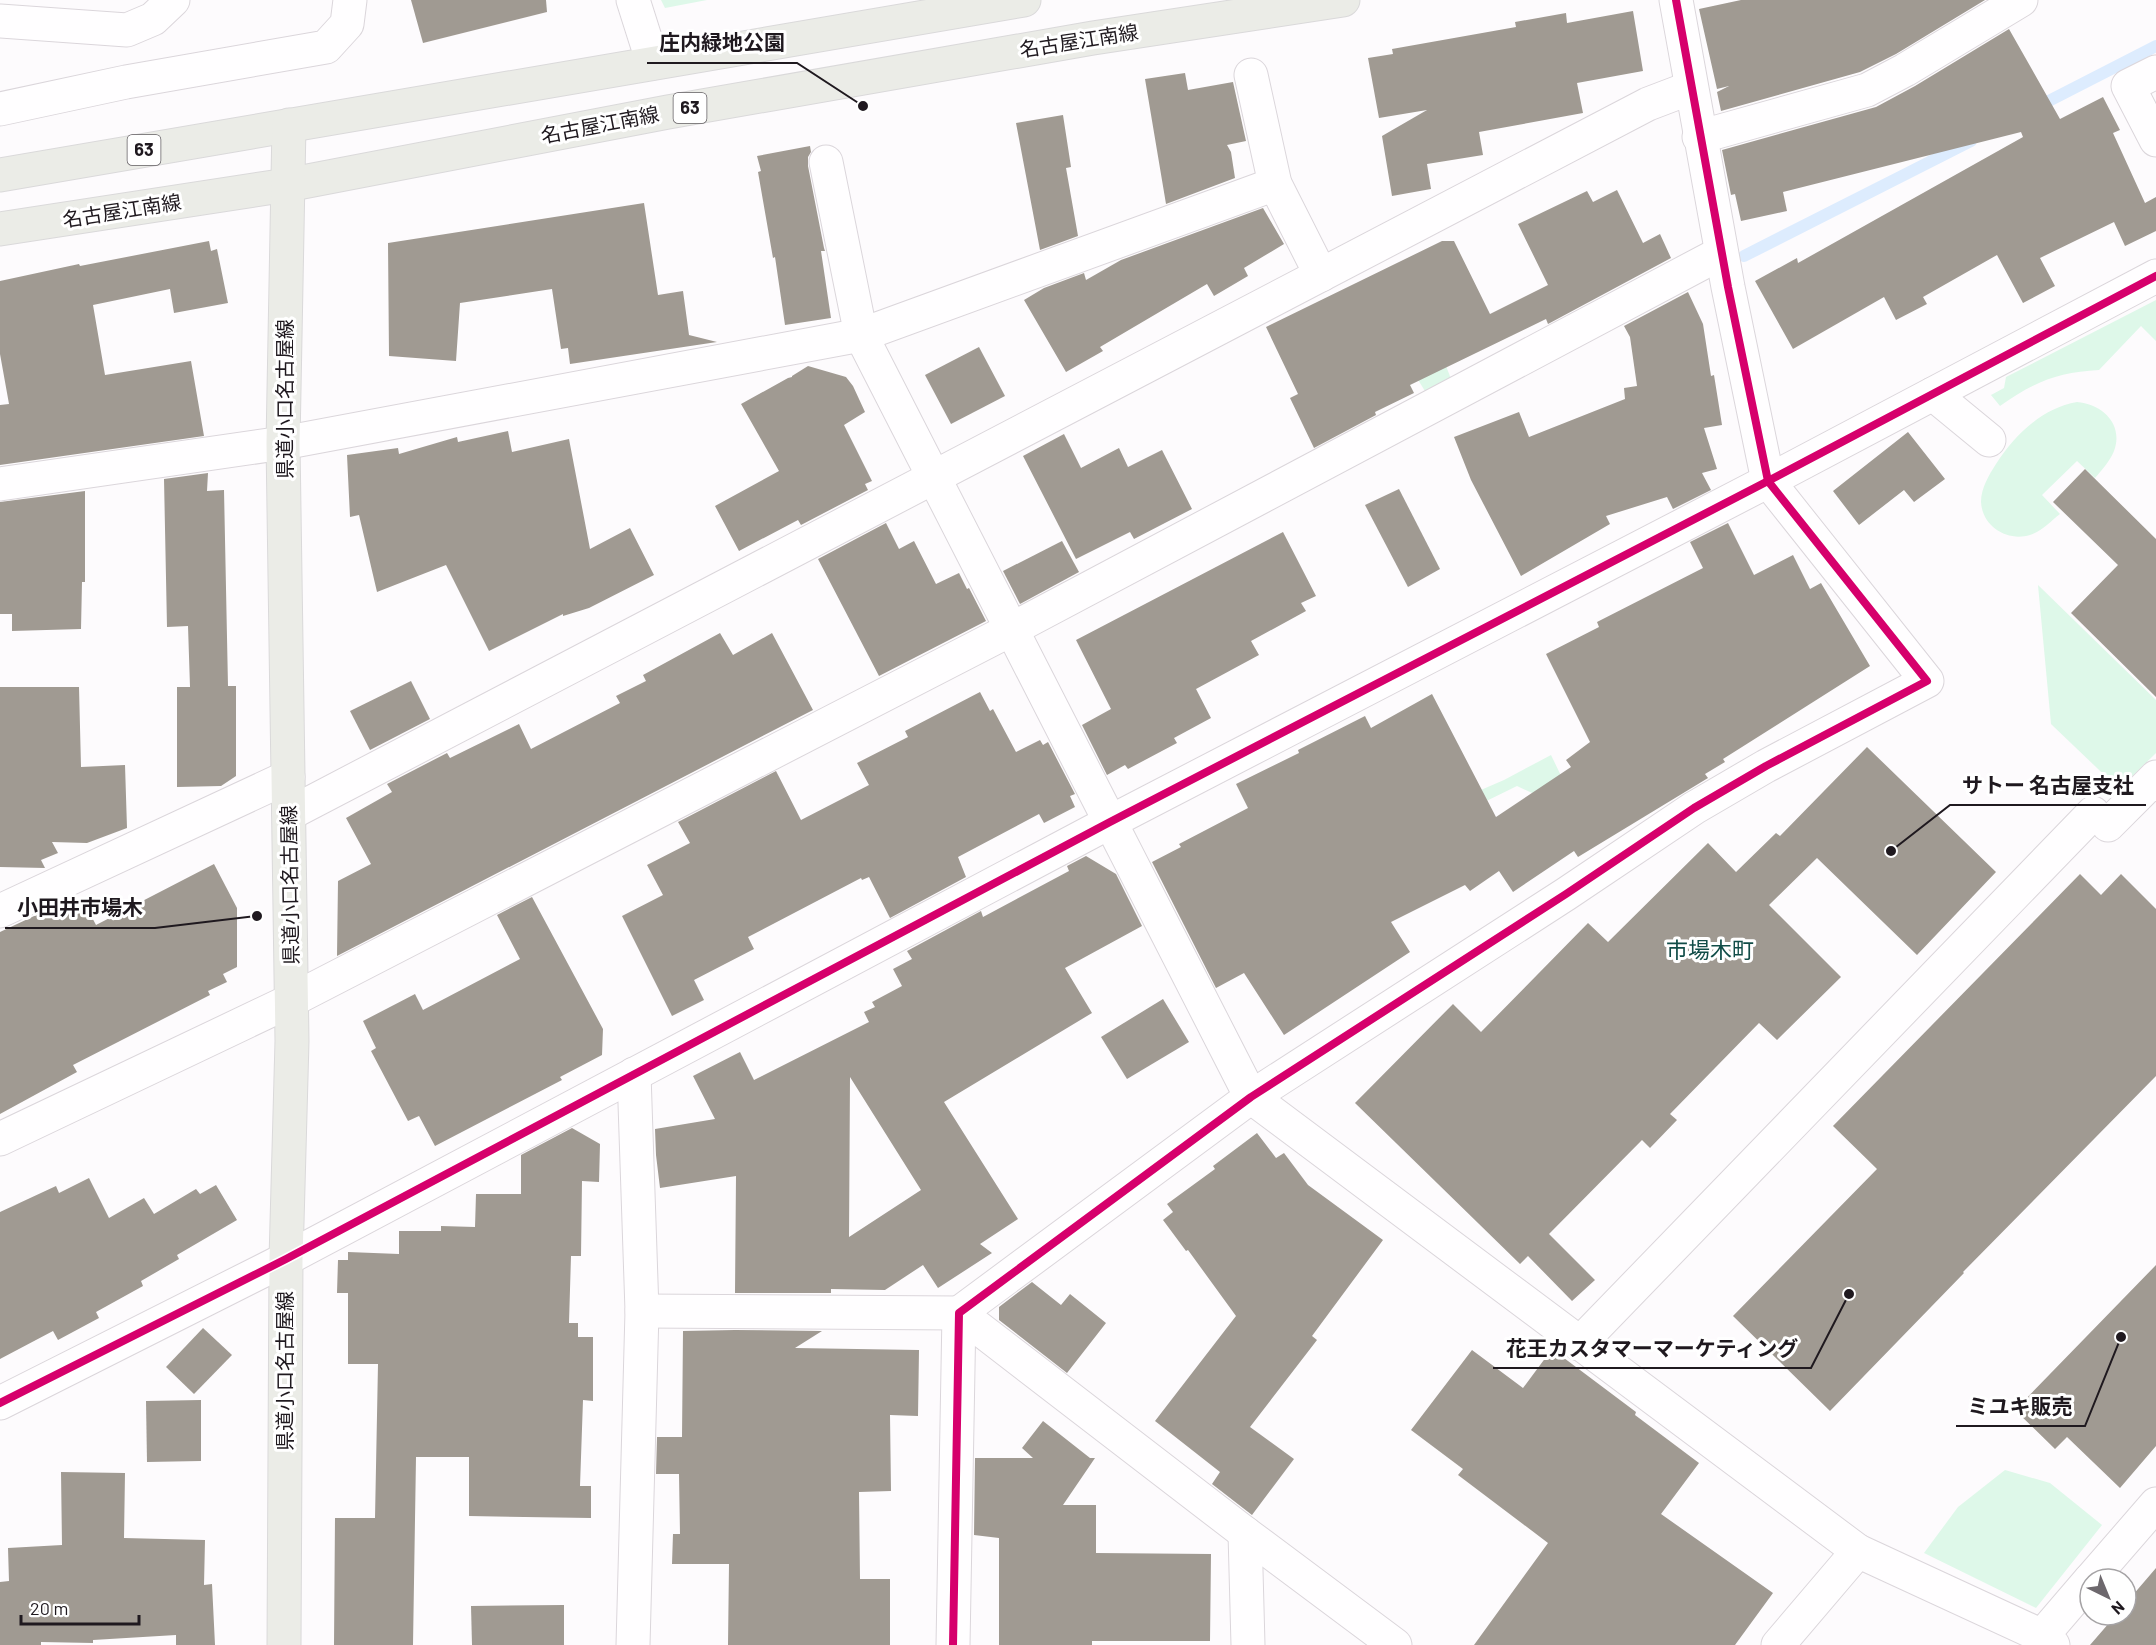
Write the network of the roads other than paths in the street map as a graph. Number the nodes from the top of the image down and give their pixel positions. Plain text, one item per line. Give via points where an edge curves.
1 (173, 0) edge
2 (350, 0) edge
3 (633, 0) edge
4 (1024, 0) edge
5 (1343, 0) edge
6 (1676, 0) edge
7 (2021, 0) edge
8 (0, 21) edge
9 (653, 63) junction
10 (2156, 72) edge
11 (1251, 75) dead end
12 (1690, 88) junction
13 (0, 109) edge
14 (289, 125) junction
15 (1699, 137) junction
16 (2156, 140) edge
17 (826, 162) dead end
18 (0, 175) edge
19 (1275, 184) junction
20 (287, 185) junction
21 (0, 229) edge
22 (1721, 253) junction
23 (1321, 275) junction
24 (2156, 276) edge
25 (861, 335) junction
26 (1933, 394) junction
27 (1989, 440) dead end
28 (283, 443) junction
29 (934, 477) junction
30 (1768, 481) junction
31 (0, 484) edge
32 (1012, 629) junction
33 (288, 777) junction
34 (2156, 777) edge
35 (289, 814) junction
36 (1110, 822) junction
37 (0, 911) edge
38 (292, 1000) junction
39 (634, 1074) junction
40 (1251, 1097) junction
41 (0, 1139) edge
42 (285, 1259) junction
43 (642, 1311) junction
44 (959, 1313) junction
45 (1579, 1344) junction
46 (0, 1403) edge
47 (2156, 1504) edge
48 (1245, 1533) junction
49 (1858, 1551) junction
50 (2101, 1567) edge
51 (2078, 1597) edge
52 (2047, 1640) edge
53 (284, 1645) edge
54 (633, 1645) edge
55 (953, 1645) edge
56 (1248, 1645) edge
57 (1395, 1645) edge
58 (1778, 1645) edge

1 - 8 street via 153,19 127,30
2 - 13 street via 347,24 327,47 126,82
3 - 9 street
4 - 9 main road, 63
5 - 20 main road, 名古屋江南線 / 63 via 1093,38 668,112
6 - 12 street
7 - 15 street via 1867,90
9 - 14 main road, 63
10 - 16 street via 2128,86
11 - 19 street
12 - 15 street
12 - 23 street via 1648,104
14 - 18 main road, 63
14 - 20 main road, 県道小口名古屋線
15 - 22 street
17 - 25 street
19 - 23 street
19 - 25 street
20 - 21 main road, 名古屋江南線 / 63
20 - 28 main road, 県道小口名古屋線
22 - 30 street
22 - 32 street
23 - 29 street
24 - 26 street
25 - 28 street
25 - 29 street
26 - 27 street
26 - 30 street
28 - 31 street
28 - 33 main road, 県道小口名古屋線
29 - 32 street
29 - 35 street
30 - 36 street
30 - 40 street via 1927,681 1694,808
32 - 36 street
32 - 38 street
33 - 35 main road, 県道小口名古屋線
33 - 37 street
34 - 45 street via 2101,819
35 - 38 main road, 県道小口名古屋線
36 - 39 street
36 - 40 street
38 - 41 street
38 - 42 main road, 県道小口名古屋線
39 - 42 street
39 - 43 street
40 - 44 street
40 - 45 street
42 - 46 street
42 - 53 main road, 県道小口名古屋線
43 - 44 street
43 - 54 street
44 - 48 street
44 - 55 street
45 - 49 street
47 - 50 street
48 - 56 street
48 - 57 street
49 - 52 street
49 - 58 street
51 - 52 street

